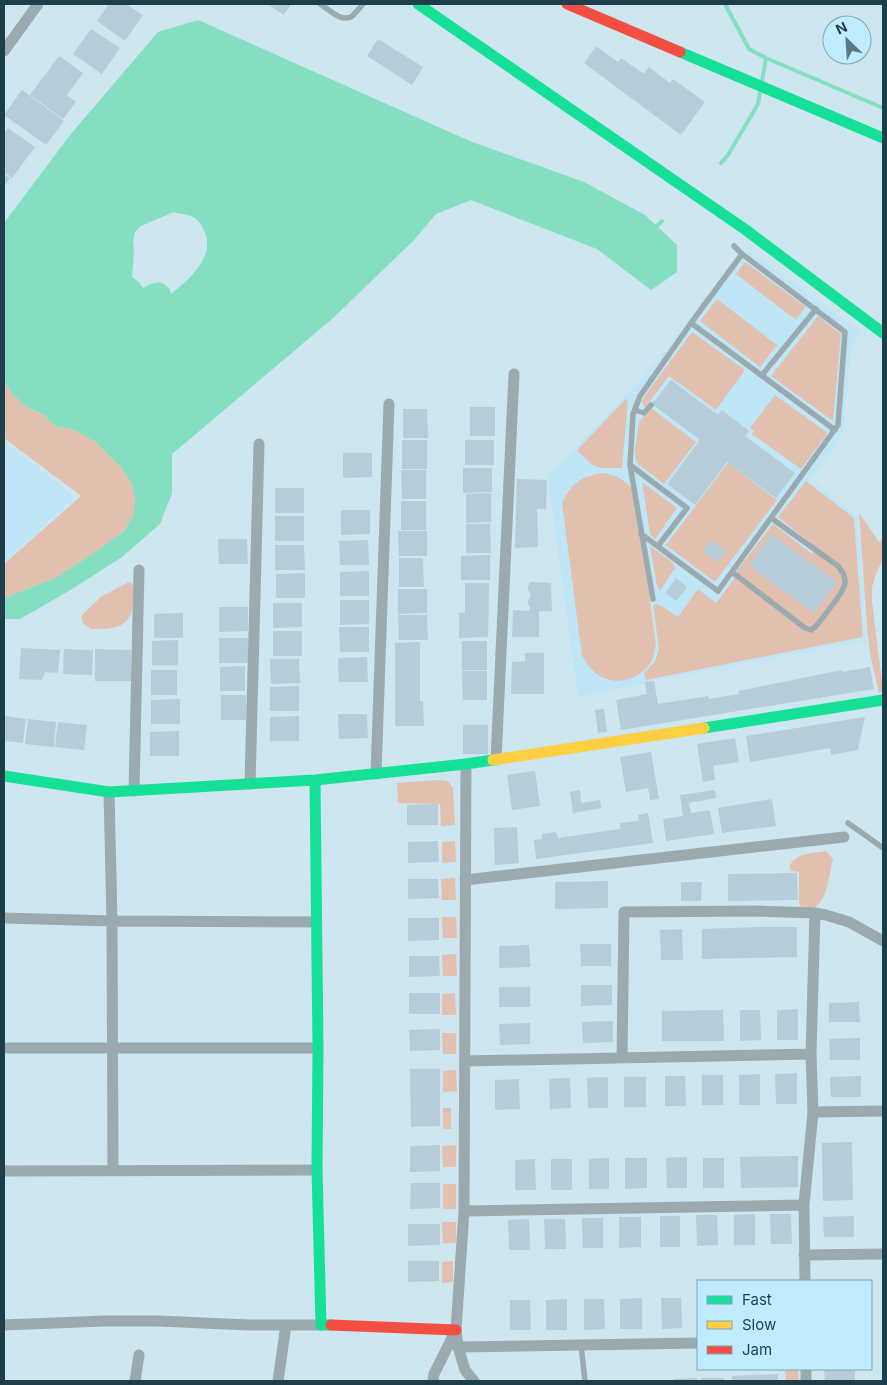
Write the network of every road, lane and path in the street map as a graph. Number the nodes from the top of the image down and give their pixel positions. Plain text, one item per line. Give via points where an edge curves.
1 (38, 4) edge
2 (320, 4) edge
3 (362, 4) edge
4 (418, 4) edge
5 (567, 4) edge
6 (4, 51) edge
7 (883, 138) edge
8 (734, 246) dead end
9 (742, 254) junction
10 (816, 308) junction
11 (691, 323) junction
12 (883, 333) edge
13 (514, 374) dead end
14 (762, 375) junction
15 (389, 404) dead end
16 (651, 405) dead end
17 (635, 410) junction
18 (835, 430) junction
19 (259, 444) dead end
20 (630, 465) junction
21 (771, 518) junction
22 (642, 534) junction
23 (658, 546) junction
24 (139, 570) dead end
25 (732, 572) junction
26 (653, 599) dead end
27 (883, 700) edge
28 (496, 760) junction
29 (466, 764) junction
30 (376, 774) junction
31 (4, 776) edge
32 (315, 780) junction
33 (250, 784) junction
34 (134, 791) junction
35 (109, 792) junction
36 (848, 824) dead end
37 (844, 837) dead end
38 (883, 848) edge
39 (465, 880) junction
40 (815, 913) junction
41 (4, 918) edge
42 (112, 921) junction
43 (316, 922) junction
44 (883, 941) edge
45 (4, 1048) edge
46 (114, 1048) junction
47 (318, 1048) junction
48 (811, 1054) junction
49 (622, 1058) junction
50 (465, 1060) junction
51 (883, 1111) edge
52 (813, 1112) junction
53 (113, 1170) junction
54 (317, 1170) junction
55 (4, 1171) edge
56 (804, 1205) junction
57 (464, 1212) junction
58 (883, 1254) edge
59 (804, 1255) junction
60 (805, 1280) edge
61 (321, 1324) junction
62 (4, 1325) edge
63 (286, 1325) junction
64 (456, 1330) junction
65 (697, 1343) edge
66 (581, 1345) junction
67 (458, 1347) junction
68 (139, 1355) dead end
69 (135, 1381) edge
70 (278, 1381) edge
71 (433, 1381) edge
72 (474, 1381) edge
73 (585, 1381) edge

1 - 6 street
2 - 3 lane via 346,18
4 - 12 street via 746,230
5 - 7 street
8 - 9 lane
9 - 10 lane
9 - 11 lane
10 - 14 lane
10 - 18 lane via 845,332
11 - 14 lane
11 - 17 lane via 640,396
13 - 28 street
14 - 18 lane
15 - 30 street
16 - 17 lane via 644,413
17 - 20 lane
18 - 21 lane
19 - 33 street
20 - 22 lane
20 - 23 lane via 687,508
21 - 25 lane
21 - 25 lane via 838,566 844,573 844,590 811,630
22 - 23 lane
22 - 26 lane
23 - 25 lane via 718,591
24 - 34 street
27 - 28 street
28 - 29 street
29 - 30 street
29 - 39 street
30 - 32 street
31 - 35 street
32 - 33 street
32 - 43 street
33 - 34 street
34 - 35 street
35 - 42 street
36 - 38 lane
37 - 39 street
39 - 50 street
40 - 44 street via 849,922
40 - 48 street
40 - 49 street via 624,912
41 - 42 street
42 - 43 street
42 - 46 street
43 - 47 street
45 - 46 street
46 - 47 street
46 - 53 street
47 - 54 street
48 - 49 street
48 - 52 street
49 - 50 street
50 - 57 street
51 - 52 street
52 - 56 street
53 - 54 street
53 - 55 street
54 - 61 street
56 - 57 street
56 - 59 street
57 - 64 street
58 - 59 street
59 - 60 street
61 - 63 street
61 - 64 street
62 - 63 street via 104,1321
63 - 70 street
64 - 67 street
64 - 71 street
65 - 66 street
66 - 67 street
66 - 73 lane
67 - 72 street via 465,1370
68 - 69 street

